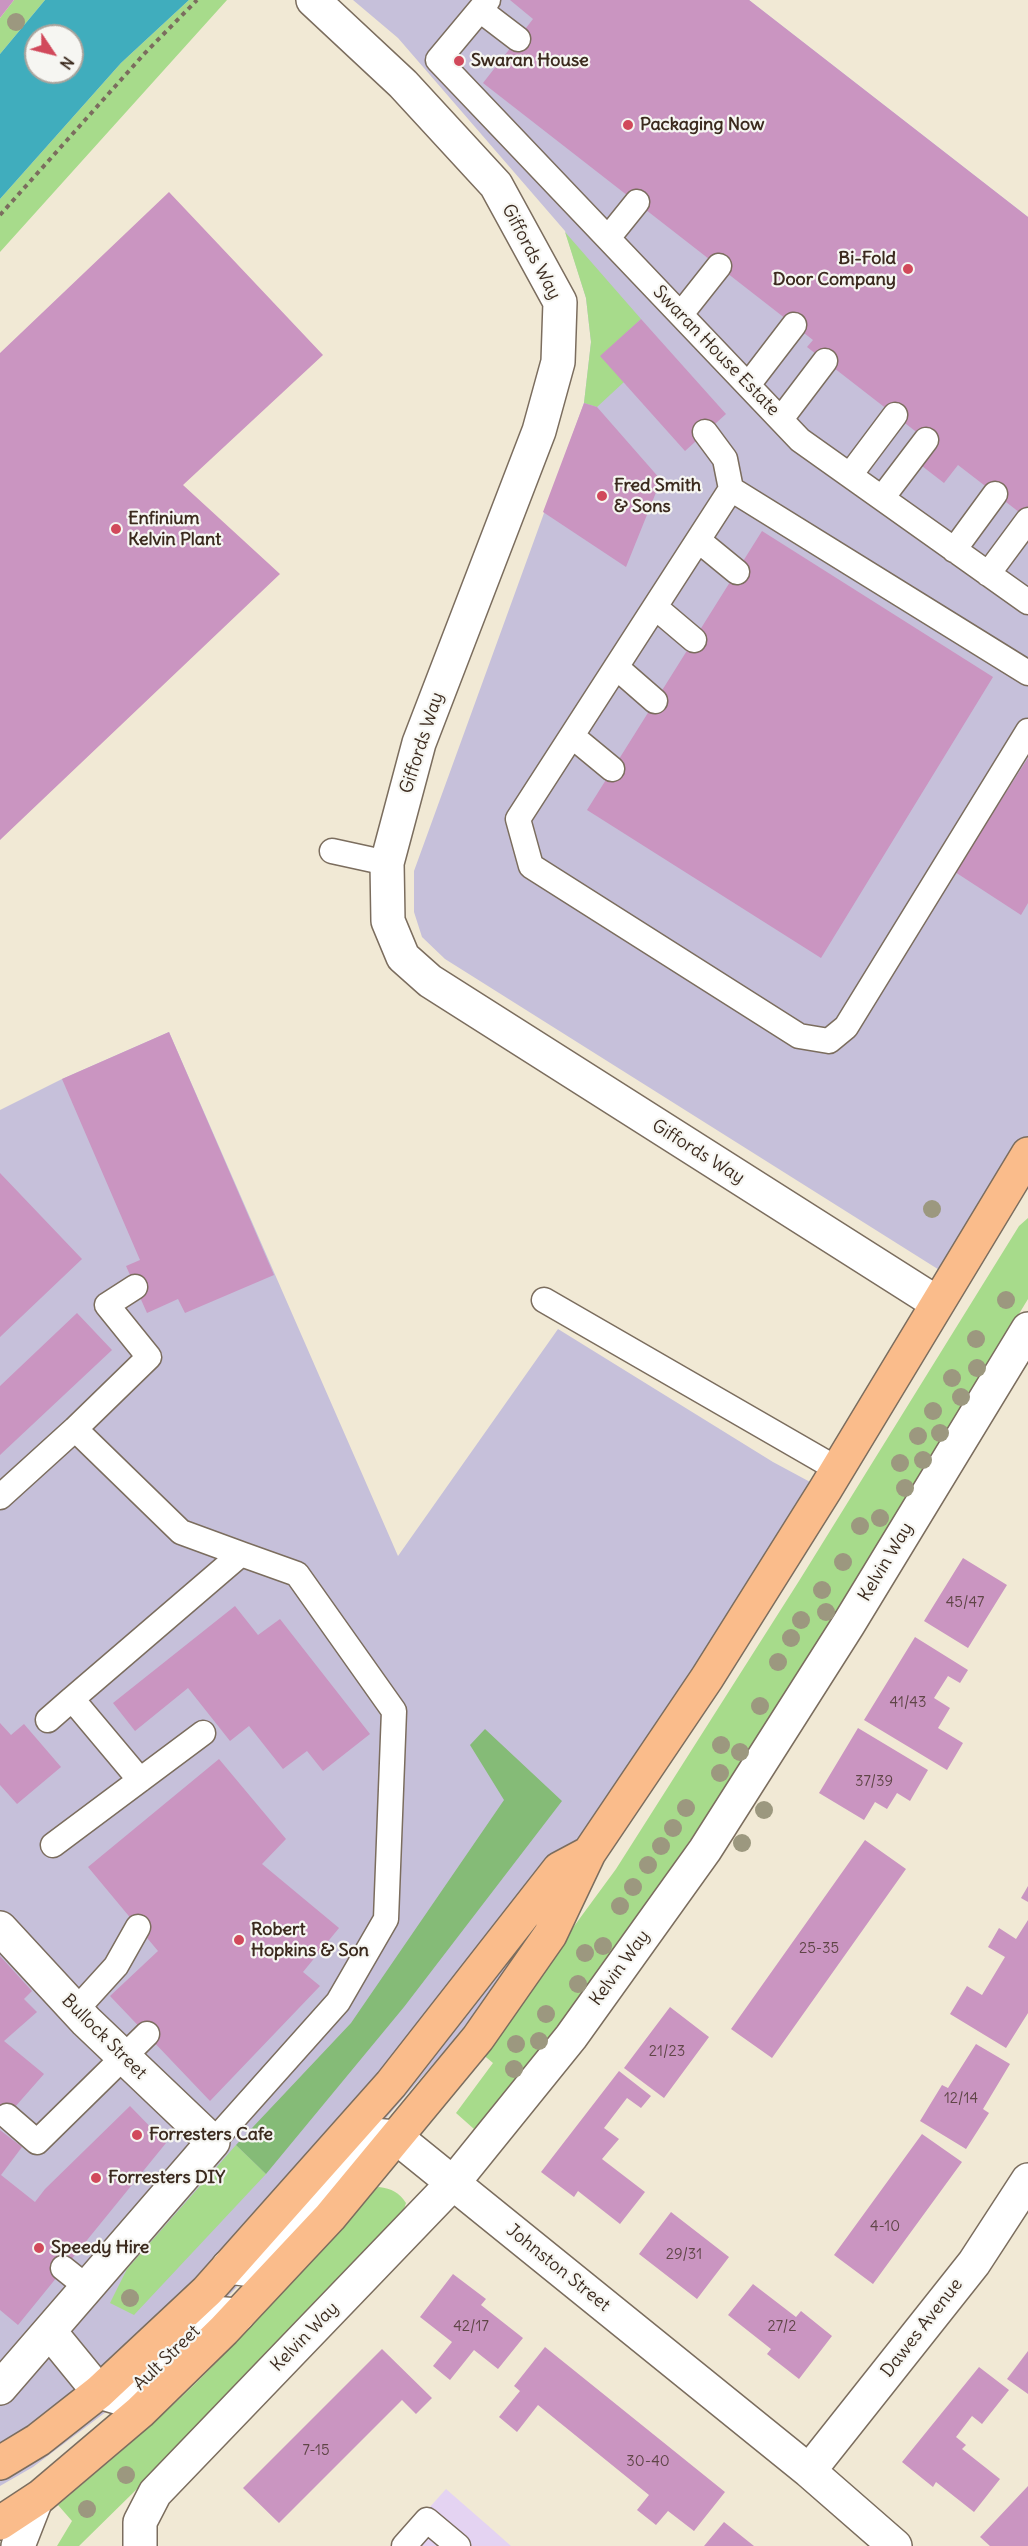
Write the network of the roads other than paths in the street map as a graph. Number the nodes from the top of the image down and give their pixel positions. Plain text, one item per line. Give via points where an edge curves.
1 (313, 0) edge
2 (484, 5) edge
3 (518, 39) dead end
4 (637, 202) dead end
5 (608, 238) junction
6 (719, 266) dead end
7 (681, 314) junction
8 (794, 325) dead end
9 (825, 361) dead end
10 (748, 385) junction
11 (895, 415) dead end
12 (781, 419) junction
13 (705, 432) dead end
14 (926, 440) dead end
15 (850, 475) junction
16 (731, 489) junction
17 (995, 494) dead end
18 (882, 498) junction
19 (1028, 520) edge
20 (698, 540) junction
21 (1020, 546) edge
22 (954, 549) junction
23 (737, 572) dead end
24 (988, 574) junction
25 (1028, 602) edge
26 (655, 607) junction
27 (694, 640) dead end
28 (616, 667) junction
29 (1028, 673) edge
30 (655, 701) dead end
31 (1028, 731) edge
32 (572, 736) junction
33 (612, 769) dead end
34 (332, 851) dead end
35 (387, 862) junction
36 (1028, 1154) edge
37 (135, 1287) dead end
38 (544, 1300) dead end
39 (937, 1303) junction
40 (1028, 1329) edge
41 (75, 1429) junction
42 (837, 1469) junction
43 (0, 1497) edge
44 (241, 1554) junction
45 (72, 1699) junction
46 (48, 1719) dead end
47 (203, 1733) dead end
48 (140, 1780) junction
49 (53, 1845) dead end
50 (589, 1853) junction
51 (138, 1927) dead end
52 (0, 1928) edge
53 (76, 2010) junction
54 (147, 2034) dead end
55 (124, 2057) junction
56 (7, 2115) dead end
57 (396, 2137) junction
58 (213, 2142) junction
59 (1028, 2180) edge
60 (453, 2183) junction
61 (228, 2267) junction
62 (63, 2268) dead end
63 (88, 2288) junction
64 (238, 2315) junction
65 (50, 2332) junction
66 (0, 2388) edge
67 (99, 2392) junction
68 (0, 2463) edge
69 (808, 2471) junction
70 (36, 2500) junction
71 (0, 2523) edge
72 (18, 2546) edge
73 (140, 2546) edge
74 (404, 2546) edge
75 (458, 2546) edge
76 (895, 2546) edge

1 - 35 street, Giffords Way via 403,84 496,185 560,302 558,362 539,430 419,743
2 - 3 lane
2 - 5 lane, Swaran House Estate via 438,60
4 - 5 lane
5 - 7 lane, Swaran House Estate
6 - 7 lane
7 - 10 lane, Swaran House Estate
8 - 10 lane
9 - 12 lane
10 - 12 lane, Swaran House Estate
11 - 15 lane
12 - 15 lane, Swaran House Estate via 800,440
13 - 16 lane via 725,459
14 - 18 lane
15 - 18 lane, Swaran House Estate
16 - 20 lane
16 - 29 lane via 903,608
17 - 22 lane
18 - 22 lane, Swaran House Estate
19 - 21 lane
20 - 23 lane
20 - 26 lane
21 - 24 lane
22 - 24 lane, Swaran House Estate
24 - 25 lane, Swaran House Estate
26 - 27 lane
26 - 28 lane
28 - 30 lane
28 - 32 lane
31 - 32 lane via 846,1027 829,1041 799,1036 531,866 518,819
32 - 33 lane
34 - 35 lane
35 - 39 street, Giffords Way via 388,921 403,957 430,981
36 - 39 main road
37 - 41 lane via 107,1305 149,1357
38 - 42 lane
39 - 42 main road
40 - 60 street, Kelvin Way via 705,1850 570,2037
41 - 43 lane
41 - 44 lane via 181,1532
42 - 50 main road via 706,1678
44 - 45 lane
44 - 58 lane via 297,1575 394,1711 386,1919 338,2002
45 - 46 lane
45 - 48 lane
47 - 48 lane
48 - 49 lane
50 - 57 main road via 550,1935 478,2038
50 - 61 main road via 559,1869 391,2084
51 - 53 lane via 116,1966
52 - 53 street, Bullock Street via 18,1962
53 - 55 street, Bullock Street
54 - 55 lane
55 - 56 lane via 37,2142
55 - 58 street, Bullock Street
57 - 60 street, Johnston Street
57 - 61 street via 372,2135 253,2270
57 - 64 main road via 330,2217
58 - 63 street
59 - 69 street, Dawes Avenue via 974,2263
60 - 69 street, Johnston Street
60 - 73 street, Kelvin Way via 155,2493 140,2522
61 - 67 main road
62 - 63 lane
63 - 65 street
64 - 67 street, Ault Street via 212,2313 123,2399
64 - 70 main road via 140,2412
65 - 66 street
65 - 67 street
67 - 68 main road via 38,2440
69 - 76 street, Johnston Street
70 - 71 main road
70 - 72 street
74 - 75 lane via 427,2520

